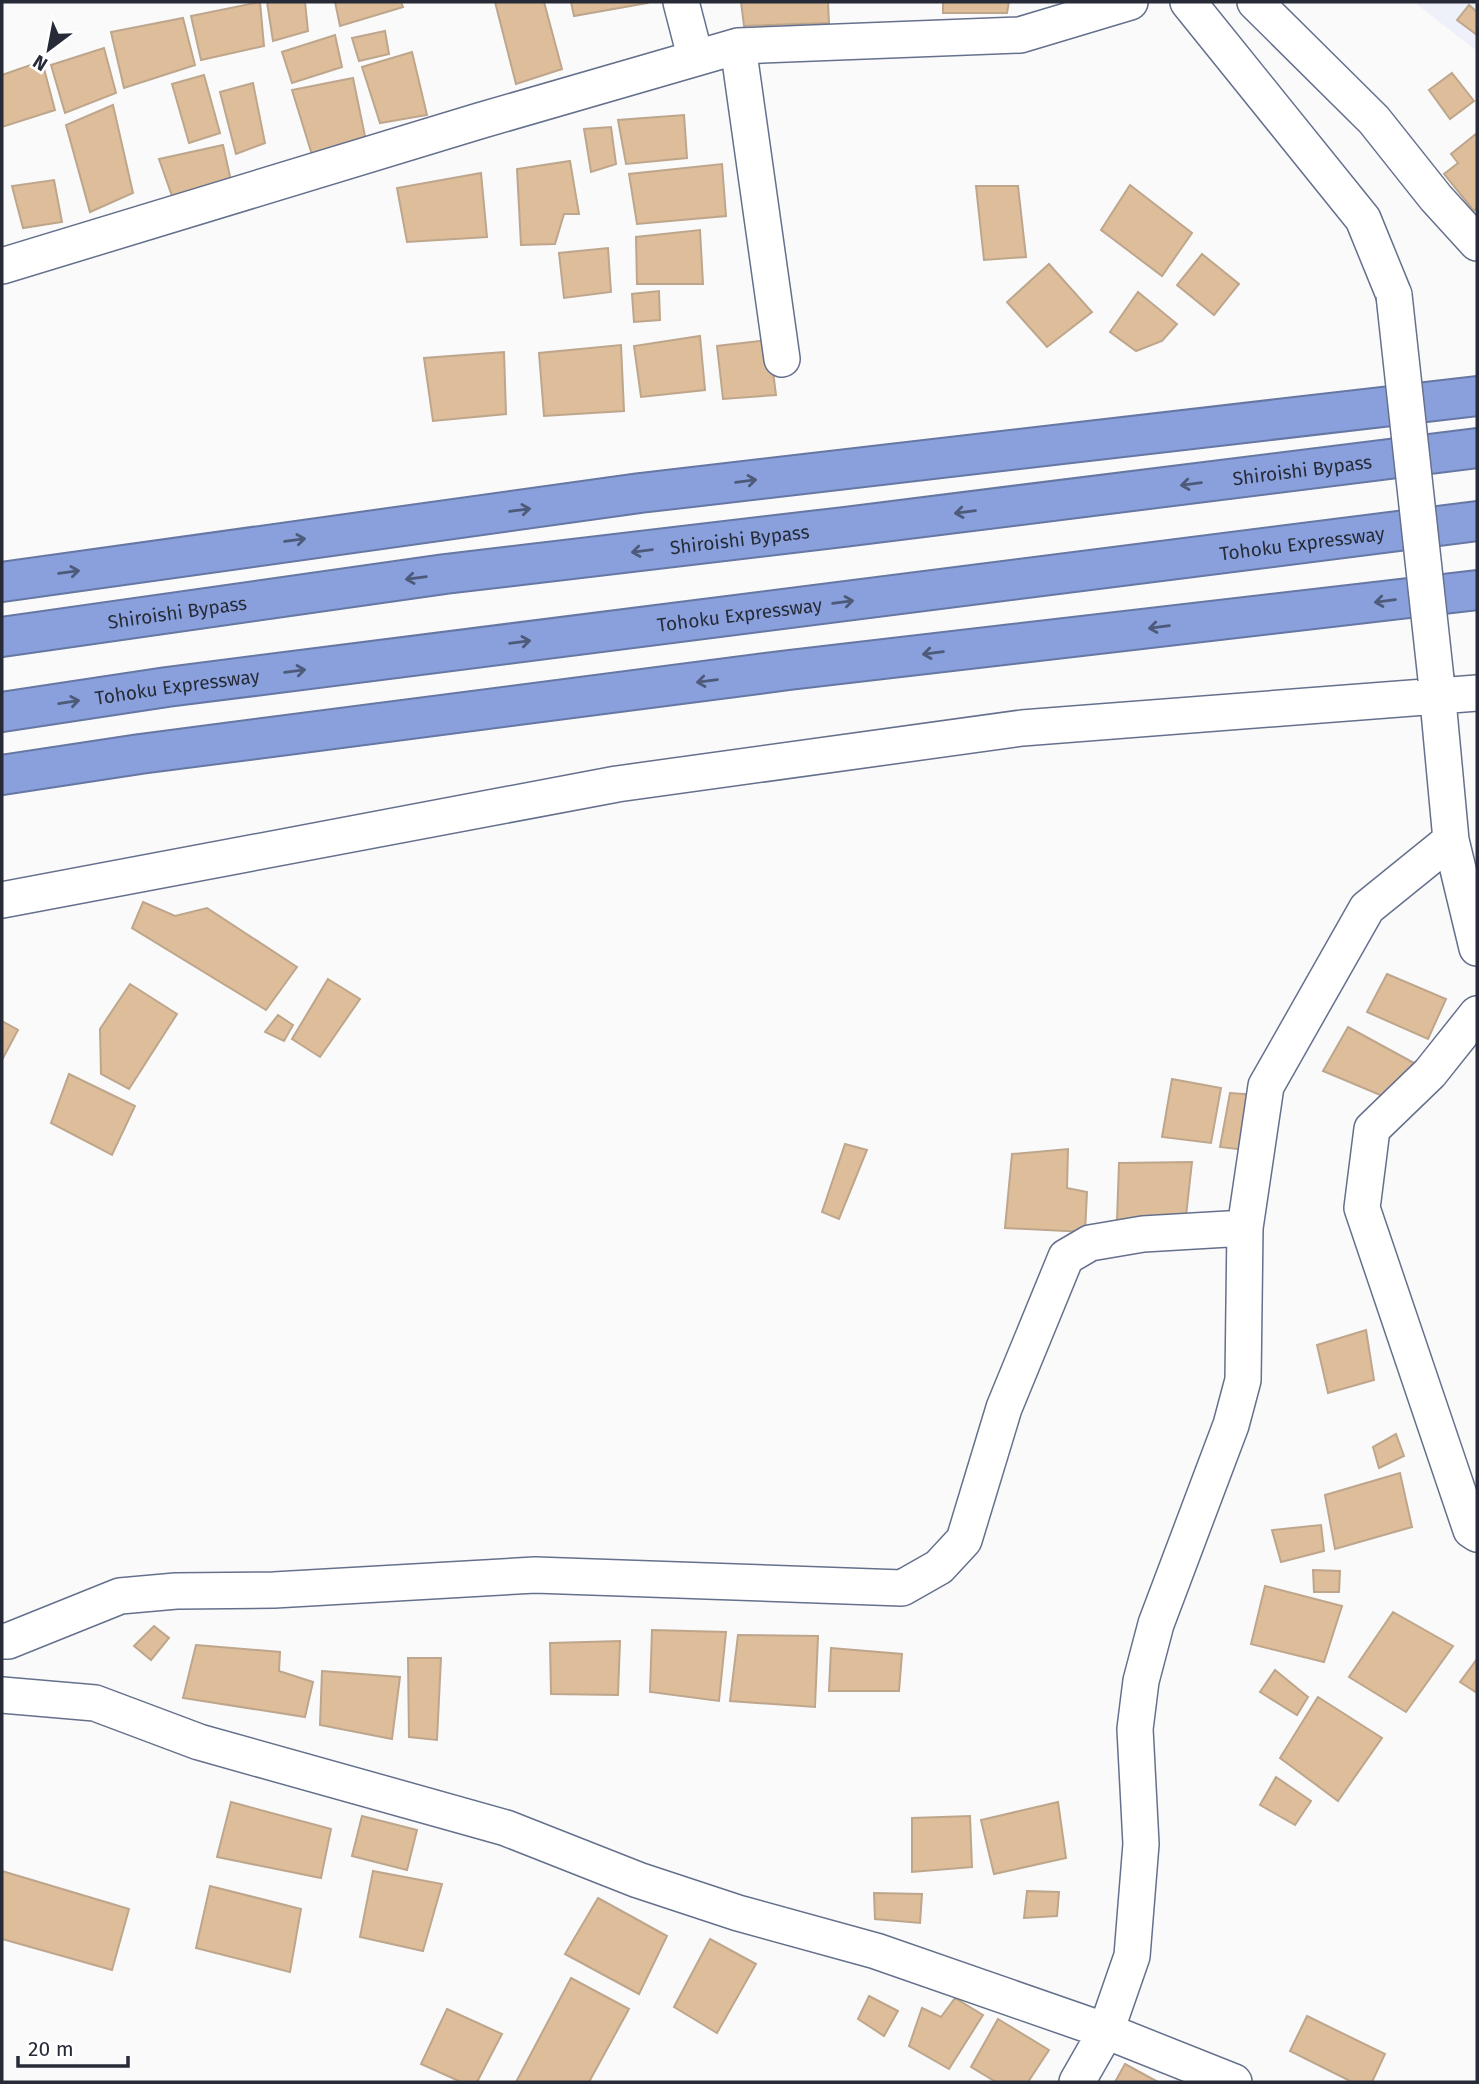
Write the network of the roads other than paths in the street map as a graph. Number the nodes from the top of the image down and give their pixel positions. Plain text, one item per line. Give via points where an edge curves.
1 (681, 2) edge
2 (1130, 2) edge
3 (1188, 2) edge
4 (1255, 2) edge
5 (738, 46) junction
6 (695, 56) junction
7 (1477, 243) edge
8 (2, 266) edge
9 (782, 359) dead end
10 (1477, 396) edge
11 (1477, 448) edge
12 (1477, 521) edge
13 (2, 582) edge
14 (1477, 590) edge
15 (2, 637) edge
16 (1437, 688) junction
17 (1477, 693) edge
18 (2, 712) edge
19 (2, 775) edge
20 (1464, 846) edge
21 (2, 901) edge
22 (1477, 948) edge
23 (1477, 1014) edge
24 (1245, 1228) junction
25 (1477, 1534) edge
26 (2, 1641) edge
27 (2, 1695) edge
28 (1106, 2031) junction
29 (1077, 2082) edge
30 (1234, 2082) edge

1 - 6 street
2 - 5 street via 1020,35
3 - 16 street, bridge via 1363,219 1394,295
4 - 7 street via 1374,120
5 - 6 street
5 - 9 street
6 - 8 street
13 -> 10 highway via 640,493
11 -> 15 highway, Shiroishi Bypass via 445,573
18 -> 12 highway, Tohoku Expressway via 167,687
14 -> 19 highway via 789,670
16 - 17 street
16 - 20 street
16 - 21 street via 1021,728 630,782
20 - 22 street
20 - 24 street via 1367,908 1266,1086
23 - 25 street via 1430,1073 1372,1129 1362,1208 1471,1530
24 - 26 street via 1143,1234 1090,1243 1066,1257 1004,1408 964,1540 939,1567 902,1588 535,1575 176,1591 120,1596
24 - 28 street via 1243,1380 1231,1425 1156,1624 1141,1681 1135,1730 1141,1844 1132,1956
27 - 28 street via 95,1703 200,1741 506,1828 638,1880 876,1951
28 - 29 street
28 - 30 street

